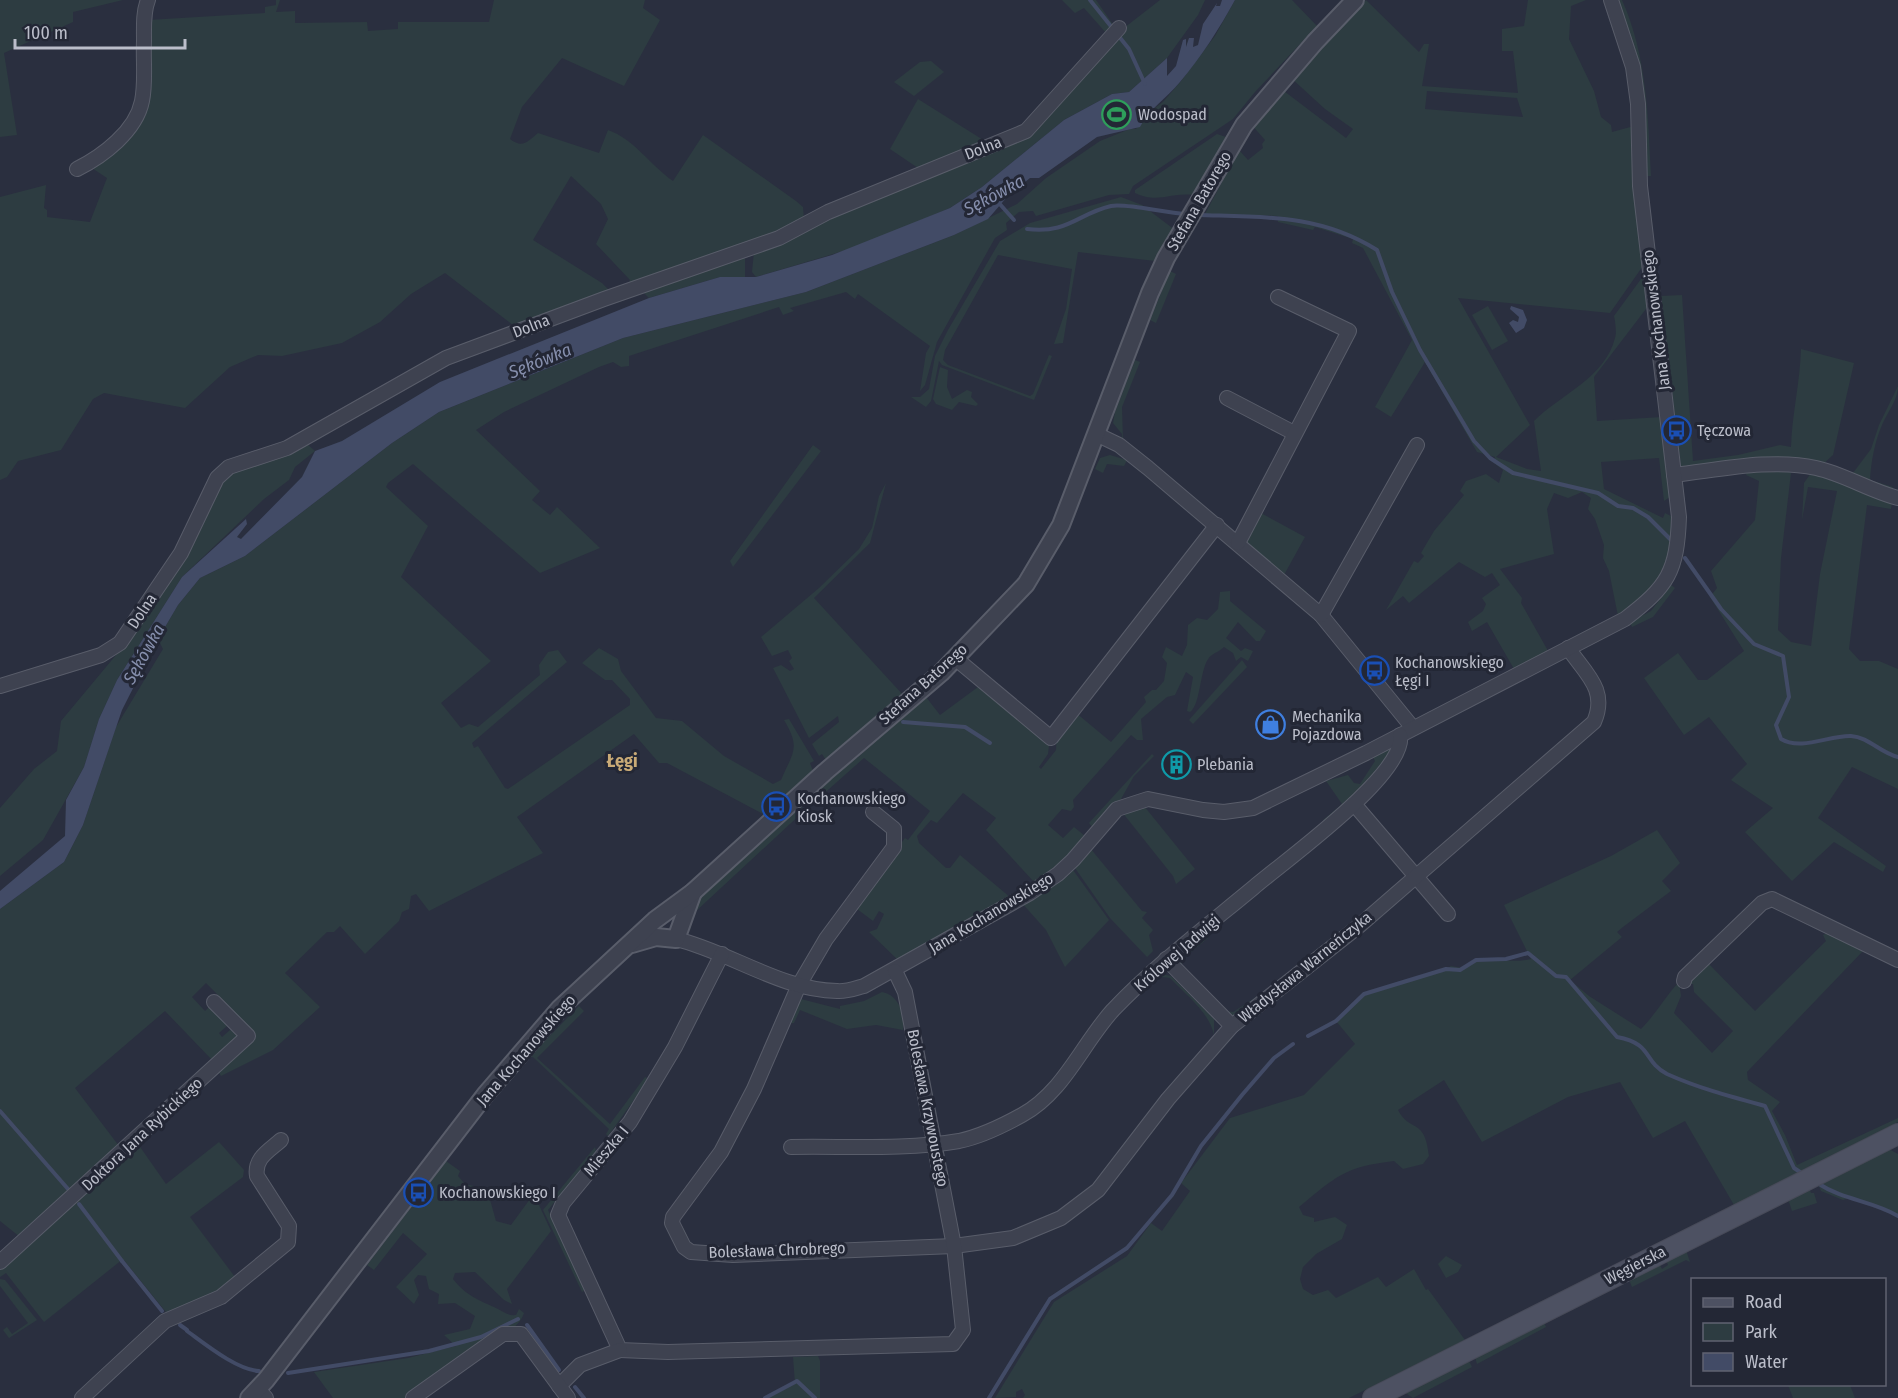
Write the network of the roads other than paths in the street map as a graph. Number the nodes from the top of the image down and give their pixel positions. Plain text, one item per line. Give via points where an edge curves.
1 (148, 0) edge
2 (1355, 0) edge
3 (1611, 0) edge
4 (1119, 28) dead end
5 (77, 169) dead end
6 (1278, 297) dead end
7 (1227, 398) dead end
8 (1294, 433) junction
9 (1096, 434) junction
10 (1417, 446) dead end
11 (1674, 475) junction
12 (1898, 498) edge
13 (1217, 525) junction
14 (1238, 543) junction
15 (1321, 615) junction
16 (1568, 648) junction
17 (955, 658) junction
18 (0, 686) edge
19 (1413, 728) junction
20 (1400, 735) junction
21 (1354, 804) junction
22 (873, 813) dead end
23 (1415, 876) junction
24 (693, 892) junction
25 (1448, 914) dead end
26 (655, 920) junction
27 (670, 939) junction
28 (632, 944) junction
29 (722, 954) junction
30 (1166, 959) junction
31 (1898, 960) edge
32 (895, 971) junction
33 (1684, 981) dead end
34 (799, 985) junction
35 (214, 1002) dead end
36 (1232, 1026) junction
37 (1898, 1134) edge
38 (281, 1140) dead end
39 (935, 1144) junction
40 (791, 1147) dead end
41 (954, 1246) junction
42 (0, 1262) edge
43 (620, 1350) junction
44 (559, 1386) junction
45 (258, 1395) edge
46 (82, 1398) edge
47 (412, 1398) edge
48 (568, 1398) edge
49 (1373, 1398) edge

1 - 5 street via 142,100 137,117 122,137
2 - 9 street, Stefana Batorego via 1244,125 1150,292
3 - 11 street, Jana Kochanowskiego via 1633,67 1638,104 1640,183
4 - 18 street, Dolna via 1026,130 828,212 779,238 446,358 287,448 229,467 217,478 181,552 120,643 101,655
6 - 8 street via 1349,331
7 - 8 street
8 - 14 street
9 - 13 street via 1119,445
9 - 17 street, Stefana Batorego via 1047,551 1026,584
10 - 15 street
11 - 12 street via 1802,465
11 - 16 street, Jana Kochanowskiego via 1678,546 1671,571 1657,594 1626,618
13 - 14 street
13 - 17 street via 1051,738
14 - 15 street
15 - 19 street
16 - 19 street, Jana Kochanowskiego
16 - 23 street, Władysława Warneńczyka via 1598,690 1601,706 1594,722
17 - 24 street, Stefana Batorego
19 - 20 street, Jana Kochanowskiego
20 - 21 street, Królowej Jadwigi via 1400,749 1389,767
20 - 32 street, Jana Kochanowskiego via 1252,808 1224,812 1148,799 1117,808 1058,874
21 - 23 street
21 - 30 street, Królowej Jadwigi
22 - 34 street via 894,830 894,848 826,939
23 - 25 street
23 - 36 street, Władysława Warneńczyka
24 - 26 street, Stefana Batorego
24 - 27 street, Stefana Batorego
26 - 27 street
26 - 28 street, Stefana Batorego
27 - 28 street, Jana Kochanowskiego
27 - 29 street, Jana Kochanowskiego
28 - 45 street, Jana Kochanowskiego via 560,1008 504,1071
29 - 34 street, Jana Kochanowskiego
29 - 43 street, Mieszka I via 675,1047 630,1122 563,1203 558,1215
30 - 36 street
30 - 39 street, Królowej Jadwigi via 1112,1011 1056,1088 1042,1100 1023,1115 961,1141
31 - 33 street via 1772,899 1756,908
32 - 34 street, Jana Kochanowskiego via 864,986 838,992
32 - 39 street, Bolesława Krzywoustego via 905,992
34 - 41 street, Bolesława Chrobrego via 754,1089 721,1152 673,1217 684,1246 691,1252 733,1255
35 - 42 street, Doktora Jana Rybickiego via 248,1036
36 - 41 street, Władysława Warneńczyka via 1174,1091 1098,1190 1078,1206 1041,1228 1013,1238
37 - 49 main road, Węgierska
38 - 46 street via 255,1168 289,1226 288,1242 221,1297 165,1321
39 - 40 street, Królowej Jadwigi
39 - 41 street, Bolesława Krzywoustego
41 - 43 street via 963,1330 953,1344
43 - 44 street via 580,1365
44 - 47 street via 521,1334 511,1332
44 - 48 street

